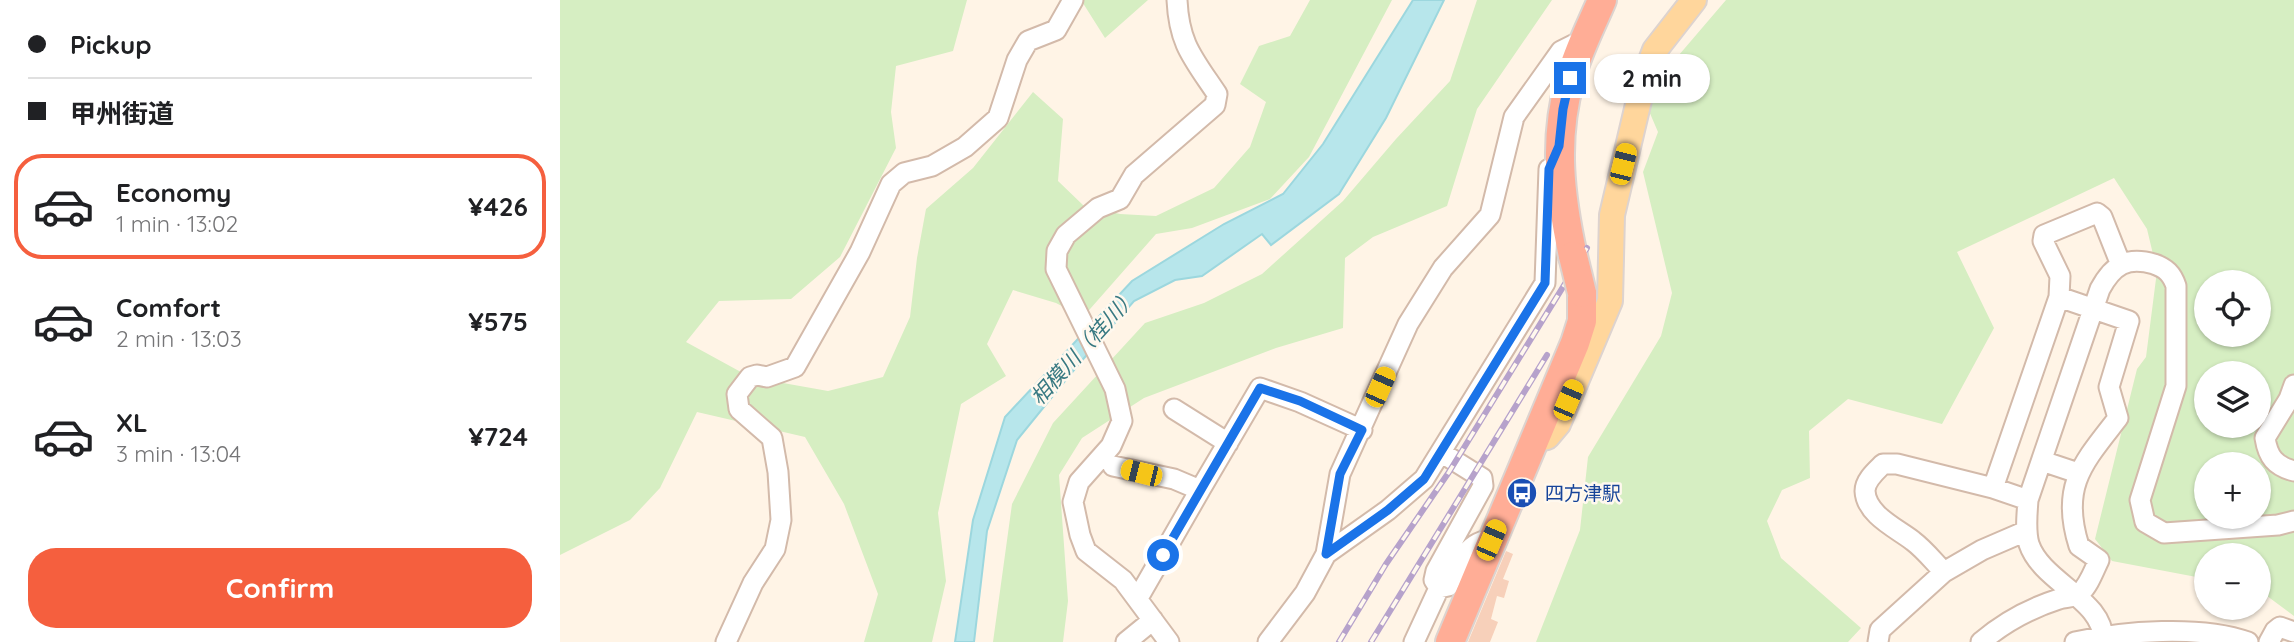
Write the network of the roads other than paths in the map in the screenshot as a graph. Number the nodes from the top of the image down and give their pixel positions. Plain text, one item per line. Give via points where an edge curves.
1 (1073, 0) edge
2 (1177, 0) edge
3 (1602, 0) edge
4 (1694, 0) edge
5 (1585, 39) junction
6 (1559, 146) junction
7 (2122, 265) junction
8 (2059, 297) junction
9 (2094, 309) junction
10 (2294, 385) edge
11 (1174, 409) dead end
12 (1362, 430) junction
13 (1533, 440) junction
14 (1228, 443) junction
15 (1442, 453) junction
16 (2042, 461) junction
17 (1113, 466) dead end
18 (2294, 471) edge
19 (2078, 472) junction
20 (1993, 488) junction
21 (1200, 490) junction
22 (2028, 500) junction
23 (2294, 521) edge
24 (2026, 531) junction
25 (1491, 540) junction
26 (1326, 554) junction
27 (1944, 572) junction
28 (1439, 588) junction
29 (2076, 596) junction
30 (1138, 598) junction
31 (1153, 620) junction
32 (2294, 632) edge
33 (2144, 637) edge
34 (2182, 638) edge
35 (2103, 639) edge
36 (726, 642) edge
37 (1126, 642) edge
38 (1169, 642) edge
39 (1268, 642) edge
40 (1414, 642) edge
41 (1450, 642) edge
42 (1878, 642) edge
43 (1981, 642) edge
44 (2075, 642) edge
45 (2248, 642) edge
46 (2269, 642) edge

1 - 36 street via 1056,30 1028,41 998,118 965,148 932,166 905,173 891,184 860,252 795,367 767,377 750,377 737,394 739,409 772,438 781,520 775,549 753,583
2 - 30 street via 1178,26 1217,94 1216,105 1134,175 1120,199 1098,208 1066,235 1056,251 1056,269 1115,389 1122,421 1111,446 1079,482 1073,502 1080,535 1086,551
3 - 5 highway
4 - 13 main road via 1655,50 1644,79 1612,215 1610,301 1558,424 1548,437
5 - 6 highway via 1570,78
5 - 12 street via 1561,51 1514,117 1490,215 1443,268 1408,324
6 - 13 highway, bridge via 1560,188 1583,308 1579,331
6 - 15 street via 1549,169 1545,283
7 - 8 street via 2097,213 2044,235 2060,275
7 - 9 street via 2106,278
7 - 23 street via 2142,260 2161,267 2173,275 2176,286 2176,386 2140,500 2145,522 2164,533
8 - 9 street
8 - 20 street
9 - 16 street
9 - 19 street via 2129,321 2109,387 2119,418
10 - 18 street via 2265,438 2267,453 2276,464
11 - 14 street
12 - 14 street via 1260,388
12 - 26 street via 1340,474
13 - 25 highway
14 - 21 street
15 - 26 street via 1424,479
15 - 28 street via 1482,478 1483,486 1436,571 1434,580
16 - 19 street
16 - 22 street
17 - 21 street via 1174,479
19 - 29 street via 2071,511 2074,531 2079,546 2099,560
20 - 22 street
20 - 27 street via 1897,464 1883,464 1870,477 1865,491 1871,505
21 - 30 street
22 - 24 street
24 - 27 street
24 - 29 street via 2036,561
25 - 28 street via 1476,543 1466,552 1448,586
25 - 41 highway
26 - 39 street via 1305,593
27 - 42 street via 1880,630
28 - 40 street
29 - 35 street via 2094,614
29 - 43 street via 2029,612
30 - 31 street
31 - 37 street
31 - 38 street
32 - 46 street via 2280,627
33 - 34 street
33 - 35 street
34 - 45 street via 2208,634
35 - 44 street

